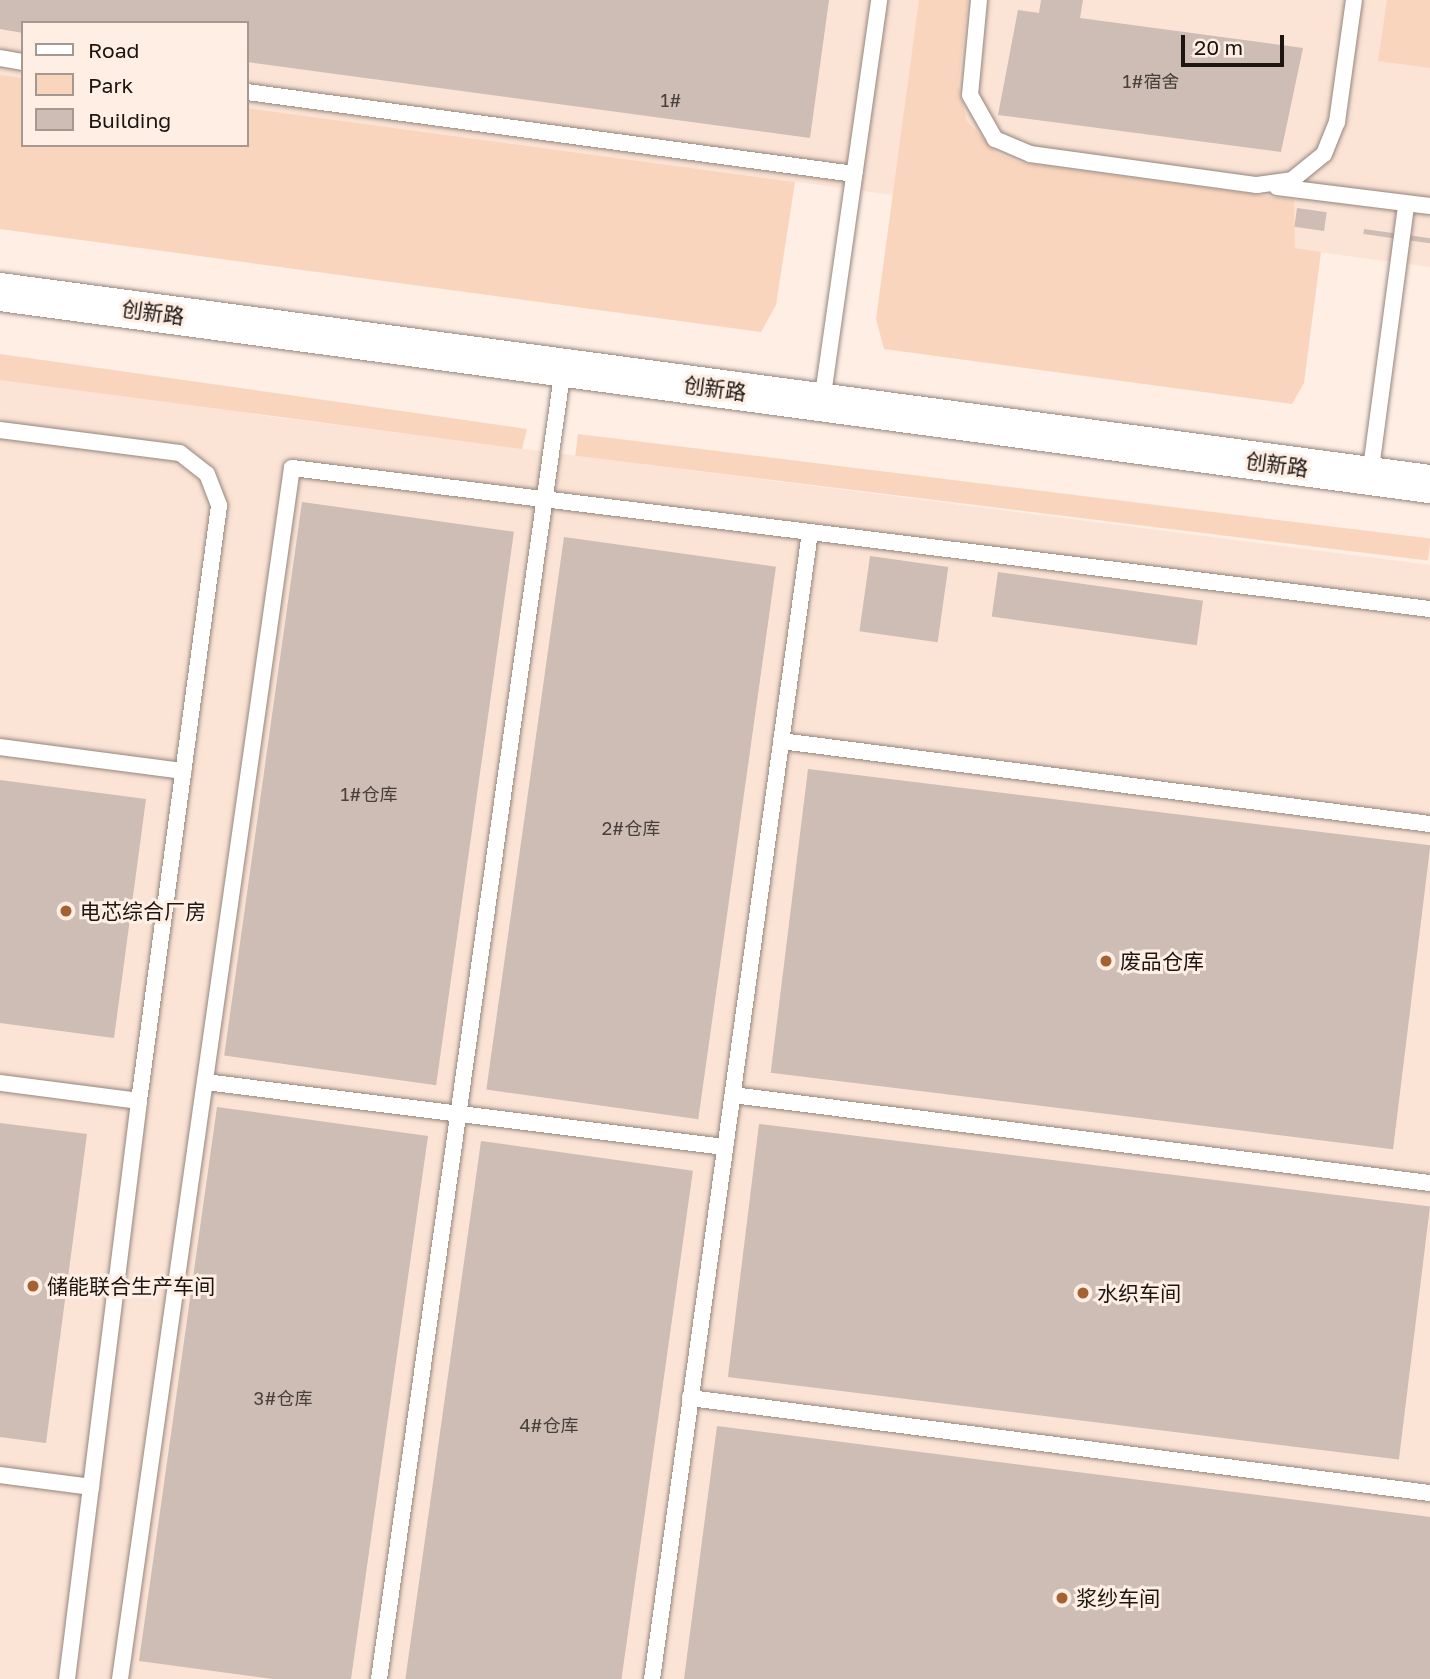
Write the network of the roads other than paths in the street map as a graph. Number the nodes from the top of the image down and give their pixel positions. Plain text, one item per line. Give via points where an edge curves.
1 (879, 0) edge
2 (979, 0) edge
3 (1354, 0) edge
4 (0, 58) edge
5 (21, 62) edge
6 (248, 92) edge
7 (854, 174) junction
8 (1257, 185) junction
9 (1406, 205) junction
10 (1430, 206) edge
11 (0, 292) edge
12 (564, 367) junction
13 (822, 402) junction
14 (0, 430) edge
15 (1370, 476) junction
16 (1430, 484) edge
17 (545, 500) junction
18 (810, 533) junction
19 (1430, 610) edge
20 (781, 741) junction
21 (0, 747) edge
22 (183, 771) junction
23 (1430, 824) edge
24 (205, 1082) junction
25 (0, 1083) edge
26 (733, 1095) junction
27 (139, 1101) junction
28 (459, 1114) junction
29 (725, 1147) junction
30 (1430, 1183) edge
31 (690, 1398) junction
32 (0, 1475) edge
33 (91, 1487) junction
34 (1430, 1493) edge
35 (67, 1679) edge
36 (120, 1679) edge
37 (379, 1679) edge
38 (652, 1679) edge

1 - 7 lane
2 - 8 lane via 970,96 995,139 1030,154
3 - 8 lane via 1335,131 1324,154 1292,180
4 - 5 lane
6 - 7 lane
7 - 13 lane
8 - 9 lane
9 - 10 lane
9 - 15 lane
11 - 12 main road, 创新路
12 - 13 main road, 创新路
12 - 17 lane
13 - 15 main road, 创新路
14 - 22 lane via 180,453 196,460 216,488 219,506
15 - 16 main road, 创新路
17 - 18 lane
17 - 24 lane via 292,468
17 - 28 lane
18 - 19 lane
18 - 20 lane
20 - 23 lane
20 - 26 lane
21 - 22 lane
22 - 27 lane
24 - 28 lane
24 - 36 lane
25 - 27 lane
26 - 29 lane
26 - 30 lane
27 - 33 lane
28 - 29 lane
28 - 37 lane
29 - 31 lane
31 - 34 lane
31 - 38 lane
32 - 33 lane
33 - 35 lane

